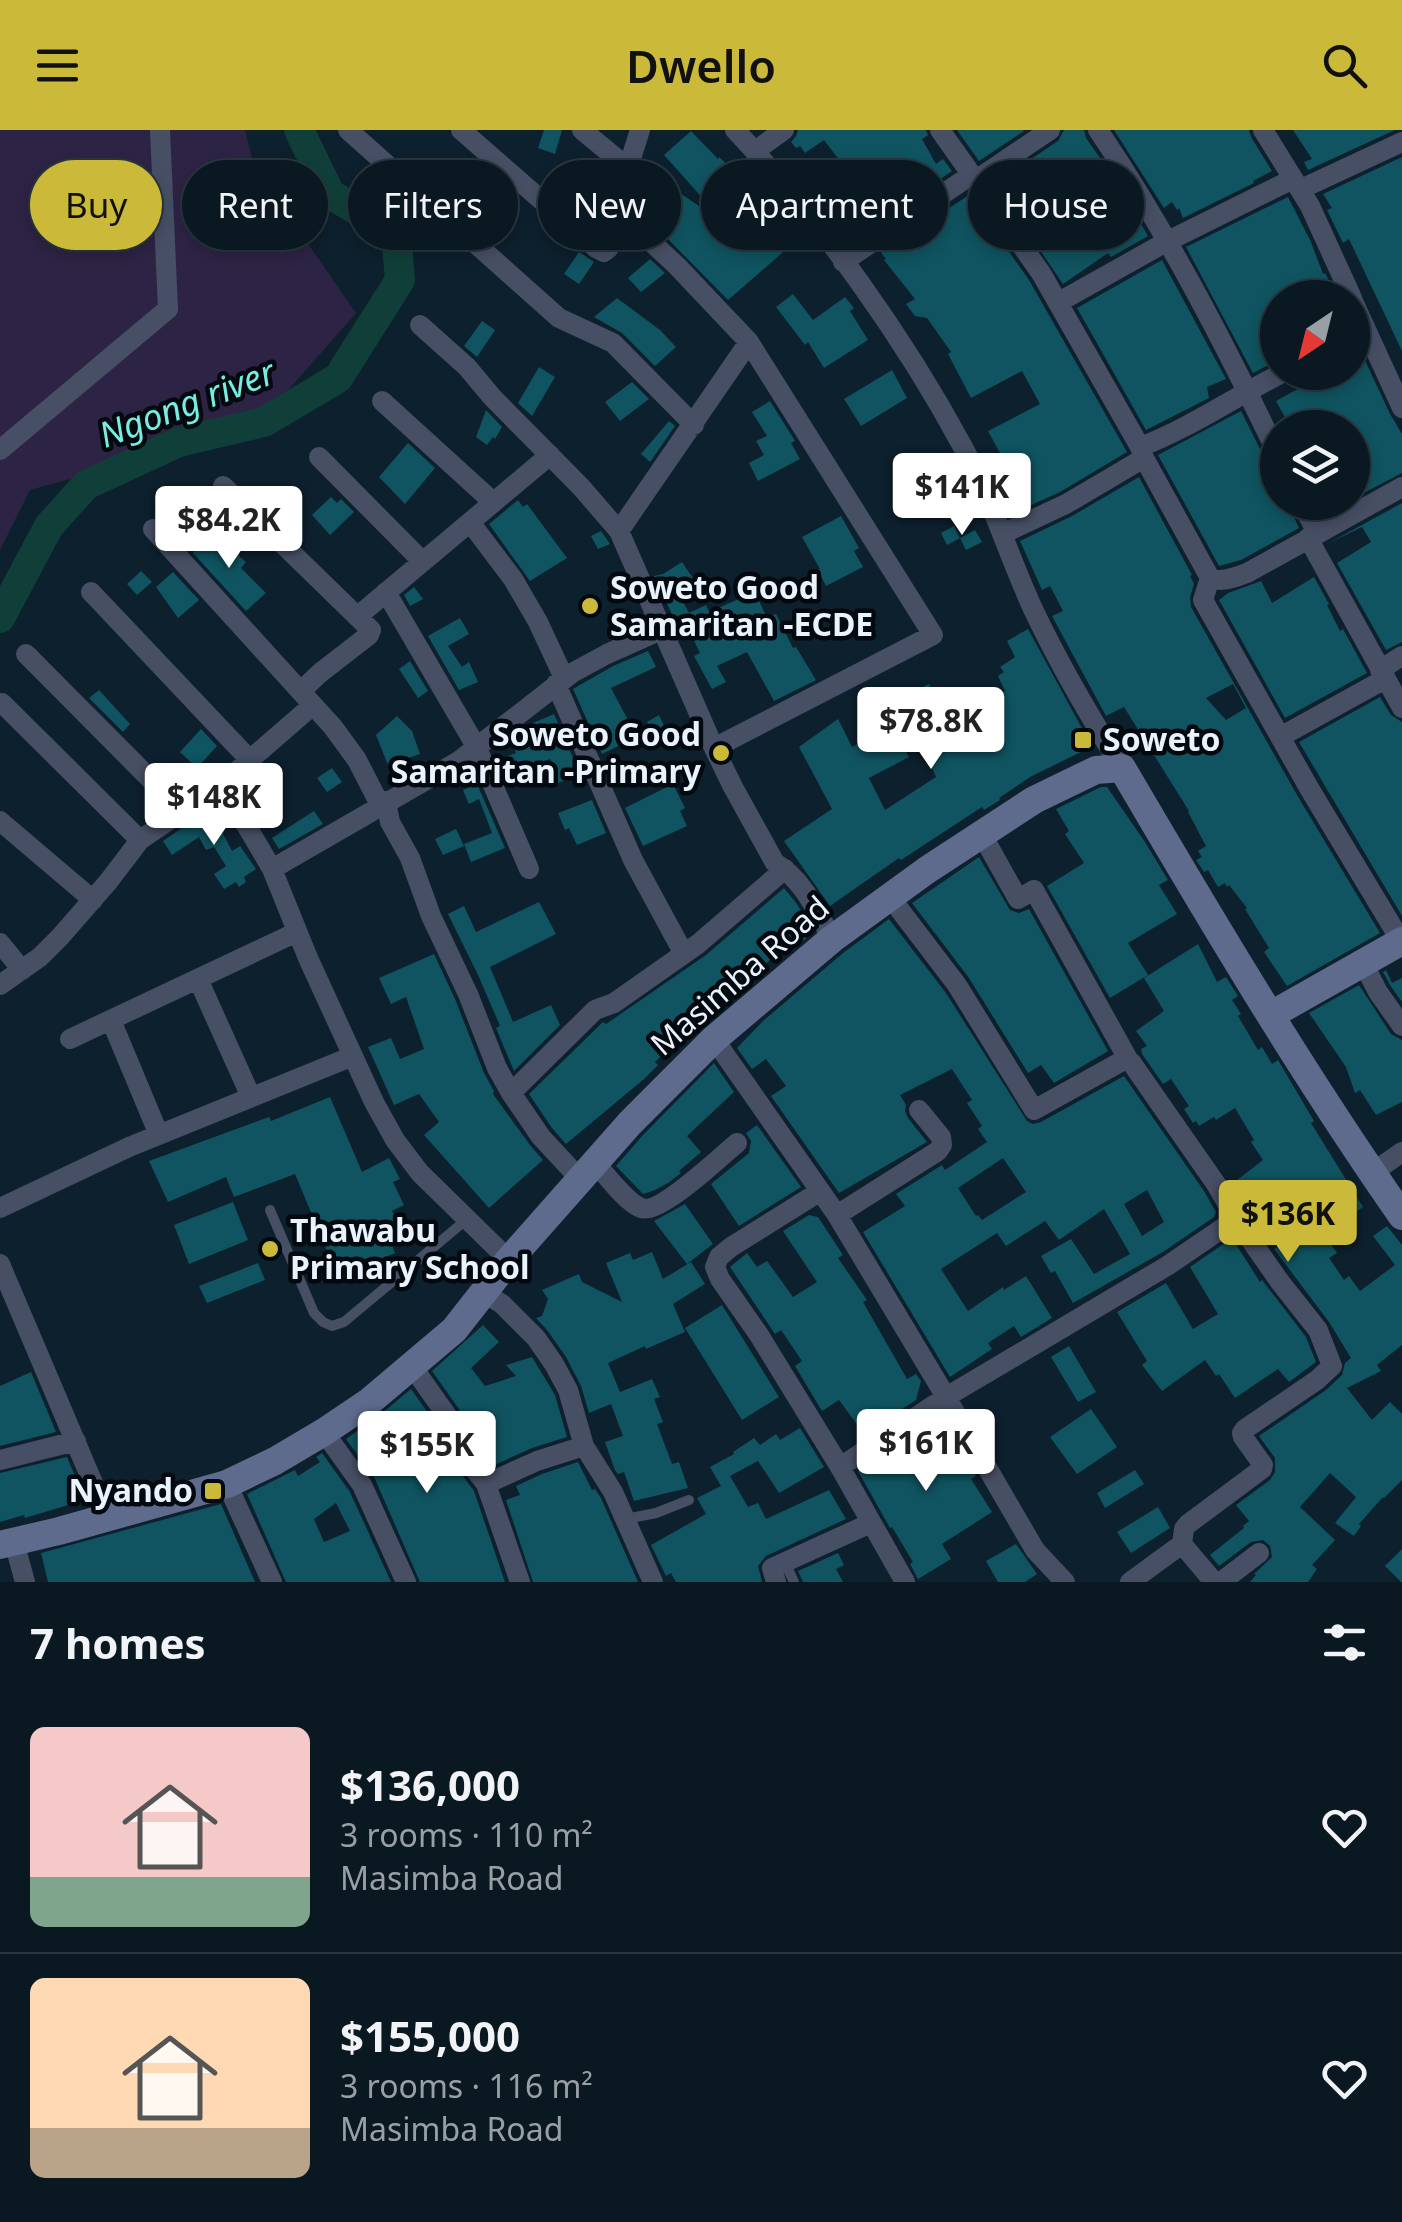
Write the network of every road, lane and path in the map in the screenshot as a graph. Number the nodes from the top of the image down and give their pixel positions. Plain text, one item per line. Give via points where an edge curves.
1 (160, 130) edge
2 (348, 130) edge
3 (461, 130) edge
4 (582, 130) edge
5 (640, 130) edge
6 (735, 130) edge
7 (784, 130) edge
8 (940, 130) edge
9 (1050, 130) edge
10 (1098, 130) edge
11 (1263, 130) edge
12 (1402, 142) edge
13 (755, 152) junction
14 (618, 160) edge
15 (631, 160) edge
16 (1002, 160) edge
17 (968, 170) edge
18 (968, 182) edge
19 (1297, 184) junction
20 (538, 197) edge
21 (1166, 242) junction
22 (660, 250) edge
23 (1023, 250) edge
24 (843, 262) junction
25 (1343, 280) edge
26 (1059, 302) junction
27 (420, 325) dead end
28 (749, 342) junction
29 (1370, 353) edge
30 (1260, 384) edge
31 (1246, 391) junction
32 (382, 401) dead end
33 (1402, 408) edge
34 (1260, 419) edge
35 (694, 425) junction
36 (0, 450) edge
37 (1142, 452) junction
38 (550, 455) junction
39 (319, 457) dead end
40 (223, 486) dead end
41 (1402, 487) edge
42 (494, 502) junction
43 (1306, 520) edge
44 (470, 522) junction
45 (153, 529) dead end
46 (619, 531) junction
47 (1002, 534) junction
48 (1312, 536) junction
49 (422, 562) junction
50 (1210, 578) junction
51 (91, 592) dead end
52 (386, 592) junction
53 (358, 616) junction
54 (662, 629) junction
55 (26, 654) dead end
56 (1402, 656) edge
57 (1382, 674) junction
58 (560, 681) junction
59 (307, 698) junction
60 (2, 703) edge
61 (1402, 708) edge
62 (1280, 737) junction
63 (477, 748) junction
64 (714, 748) junction
65 (249, 759) junction
66 (1122, 768) junction
67 (222, 784) junction
68 (386, 802) junction
69 (182, 811) junction
70 (0, 821) edge
71 (981, 833) junction
72 (140, 840) junction
73 (529, 868) dead end
74 (272, 869) junction
75 (785, 869) junction
76 (890, 897) junction
77 (93, 900) junction
78 (297, 932) junction
79 (832, 939) junction
80 (1402, 941) edge
81 (0, 942) edge
82 (684, 954) junction
83 (1363, 962) junction
84 (22, 970) junction
85 (198, 979) junction
86 (0, 984) edge
87 (1271, 1015) junction
88 (111, 1020) junction
89 (1402, 1026) edge
90 (70, 1039) dead end
91 (714, 1039) junction
92 (353, 1056) junction
93 (1128, 1059) junction
94 (511, 1093) junction
95 (251, 1097) junction
96 (919, 1110) dead end
97 (159, 1135) junction
98 (737, 1143) dead end
99 (1402, 1152) edge
100 (588, 1172) junction
101 (1372, 1173) junction
102 (818, 1192) junction
103 (0, 1208) edge
104 (270, 1210) dead end
105 (837, 1215) junction
106 (1402, 1216) edge
107 (467, 1219) junction
108 (1236, 1219) junction
109 (510, 1260) junction
110 (0, 1264) edge
111 (484, 1292) junction
112 (412, 1366) junction
113 (946, 1397) junction
114 (324, 1432) junction
115 (76, 1442) junction
116 (584, 1446) junction
117 (0, 1460) edge
118 (840, 1466) junction
119 (226, 1484) junction
120 (486, 1484) junction
121 (689, 1500) dead end
122 (107, 1516) junction
123 (626, 1519) junction
124 (871, 1522) junction
125 (7, 1544) edge
126 (1182, 1544) junction
127 (1259, 1553) dead end
128 (785, 1576) edge
129 (25, 1582) edge
130 (272, 1582) edge
131 (406, 1582) edge
132 (520, 1582) edge
133 (653, 1582) edge
134 (904, 1582) edge
135 (1065, 1582) edge
136 (1130, 1582) edge
137 (1218, 1582) edge

1 - 36 street via 168,310
2 - 35 street via 559,318 613,343
3 - 20 street
4 - 14 street
5 - 15 street
6 - 13 street
7 - 13 street
8 - 17 street
9 - 16 street
10 - 21 street
11 - 19 street
12 - 19 street
13 - 24 street
18 - 24 street
19 - 21 street
19 - 25 street
21 - 26 street
21 - 31 street
22 - 28 street
23 - 26 street
24 - 47 street via 966,451
26 - 37 street
27 - 38 street
28 - 35 street
28 - 64 street via 932,635
29 - 33 street
30 - 31 street
31 - 34 street
31 - 37 street
32 - 42 street
35 - 46 street
37 - 47 street via 1066,504
37 - 50 street
38 - 42 street
38 - 46 street
39 - 49 street
40 - 53 street
41 - 48 street
42 - 44 street
43 - 48 street
44 - 49 street
44 - 58 street via 538,622
45 - 59 street
46 - 54 street
47 - 66 street via 1034,612
48 - 50 street via 1247,573
48 - 57 street
49 - 52 street
50 - 62 street via 1204,600
51 - 65 street
52 - 53 street
52 - 63 street
53 - 59 street via 369,634 320,673
54 - 58 street
54 - 64 street
55 - 69 street
56 - 57 street
57 - 61 street
57 - 62 street
58 - 63 street
58 - 82 street via 623,839
59 - 65 street
59 - 68 street
60 - 72 street
62 - 80 street
63 - 68 street
63 - 73 street
64 - 75 street via 759,836
65 - 67 street
66 - 71 street, Masimba Road via 1078,778
66 - 87 street
67 - 69 street
67 - 74 street
68 - 74 street
68 - 94 street
69 - 72 street
70 - 77 street
71 - 76 street, Masimba Road
71 - 93 street via 1018,900 1034,890
72 - 77 street
74 - 78 street
75 - 79 street
75 - 82 street
76 - 79 street, Masimba Road
76 - 93 street via 957,985 1034,1110
77 - 84 street
78 - 85 street
78 - 92 street
79 - 91 street, Masimba Road
80 - 83 street
81 - 84 street
82 - 94 street via 595,1010
83 - 87 street
83 - 89 street
84 - 86 street
85 - 88 street
85 - 95 street
87 - 101 street
88 - 90 street
88 - 97 street
91 - 100 street, Masimba Road
91 - 102 street
92 - 95 street
92 - 107 street via 395,1140
93 - 108 street
94 - 100 street via 541,1137
95 - 97 street
96 - 105 street via 941,1137 938,1151
97 - 103 street
98 - 100 street via 648,1209
99 - 101 street
100 - 109 street, Masimba Road
101 - 106 street
102 - 105 street
102 - 118 street via 731,1247 715,1267
104 - 107 lane via 314,1313 332,1326
105 - 113 street
107 - 109 street
108 - 113 street
108 - 126 street via 1318,1330 1332,1366 1242,1432 1262,1469 1188,1524
109 - 111 street, Masimba Road
110 - 115 street
111 - 112 street, Masimba Road
111 - 116 street via 536,1338 554,1364
112 - 114 street, Masimba Road
112 - 120 street
113 - 118 street
113 - 135 street via 1035,1550
114 - 119 street, Masimba Road
114 - 131 street via 362,1486
115 - 117 street
115 - 122 street
116 - 120 street
116 - 123 street
118 - 124 street
119 - 122 street, Masimba Road
119 - 130 street
120 - 132 street
121 - 123 lane
122 - 125 street, Masimba Road
123 - 133 street
124 - 128 street
124 - 134 street
125 - 129 street
126 - 136 street
126 - 137 street
127 - 137 street

